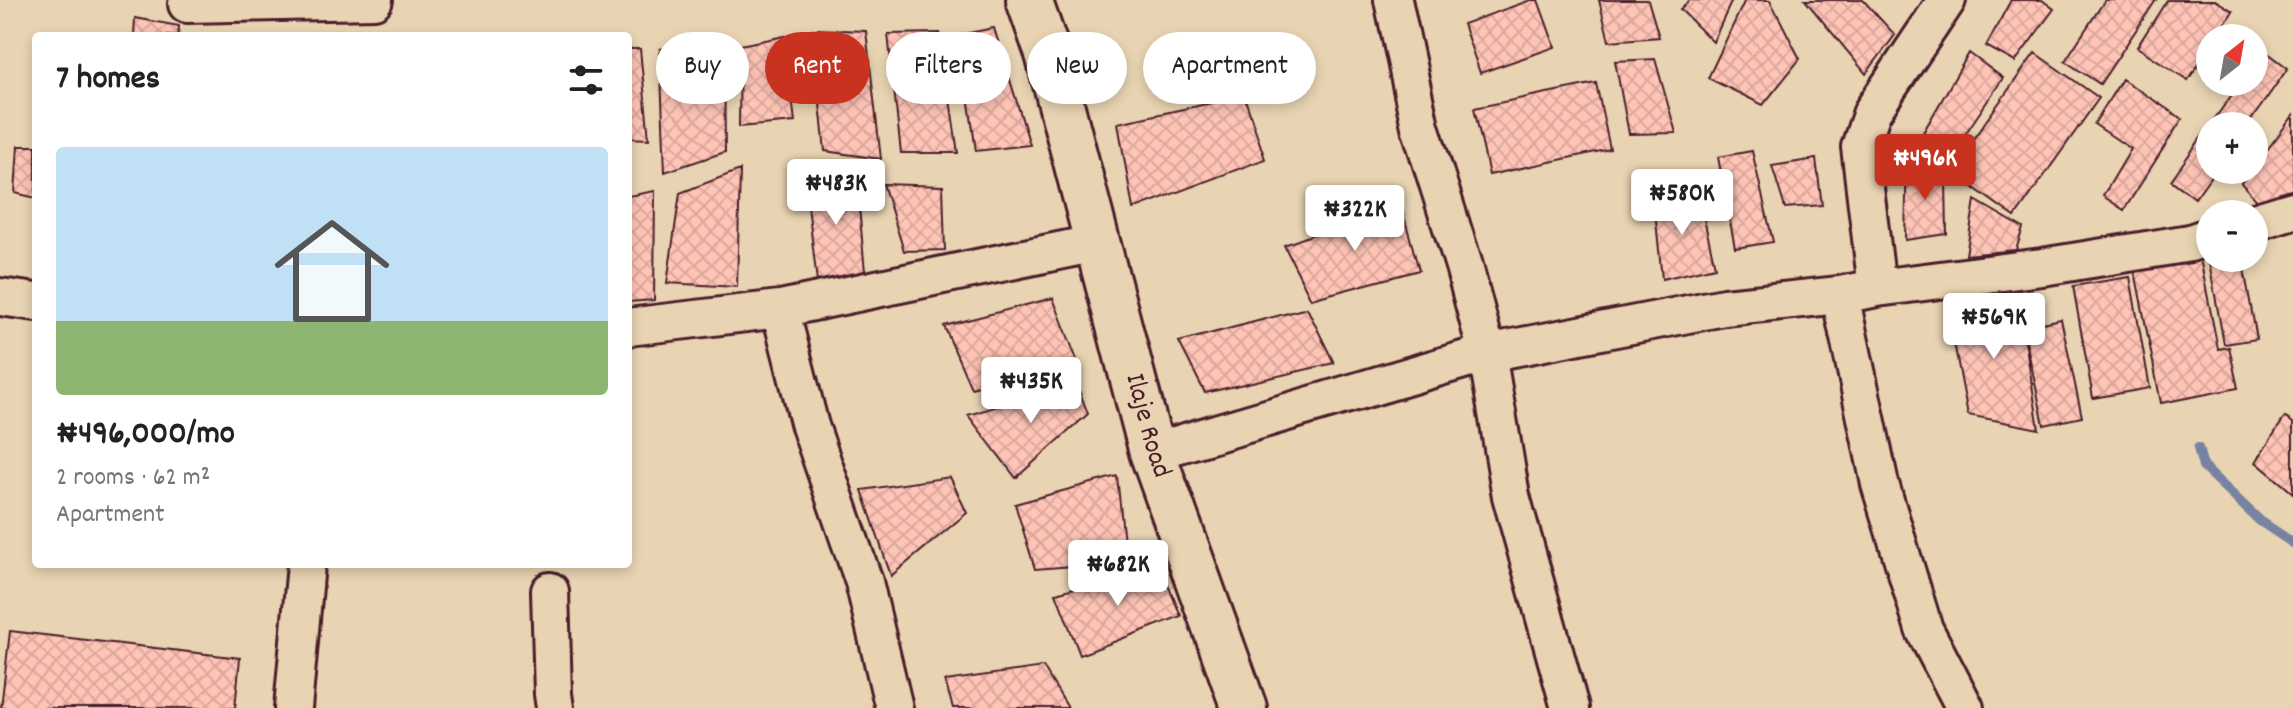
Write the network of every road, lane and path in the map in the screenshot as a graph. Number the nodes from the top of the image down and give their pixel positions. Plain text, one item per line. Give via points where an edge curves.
1 (374, 0) edge
2 (1029, 0) edge
3 (1393, 0) edge
4 (1947, 0) edge
5 (187, 13) edge
6 (2293, 210) edge
7 (2268, 218) edge
8 (2196, 241) edge
9 (1097, 243) junction
10 (1877, 288) junction
11 (1840, 295) junction
12 (0, 297) edge
13 (32, 301) edge
14 (780, 309) junction
15 (632, 327) edge
16 (1487, 353) junction
17 (1152, 452) junction
18 (306, 568) edge
19 (550, 591) dead end
20 (293, 708) edge
21 (555, 708) edge
22 (894, 708) edge
23 (1244, 708) edge
24 (1570, 708) edge
25 (1965, 708) edge

1 - 5 street
2 - 9 street, Ilaje Road
3 - 16 street via 1420,126
4 - 10 street via 1872,112 1860,147
6 - 7 street
8 - 10 street
9 - 14 street
9 - 17 street, Ilaje Road
10 - 11 street
11 - 16 street via 1724,307
11 - 25 street via 1880,484 1924,629
12 - 13 street
14 - 15 street
14 - 22 street via 810,426 864,582
16 - 17 street
16 - 24 street via 1511,496
17 - 23 street, Ilaje Road
18 - 20 street
19 - 21 street

